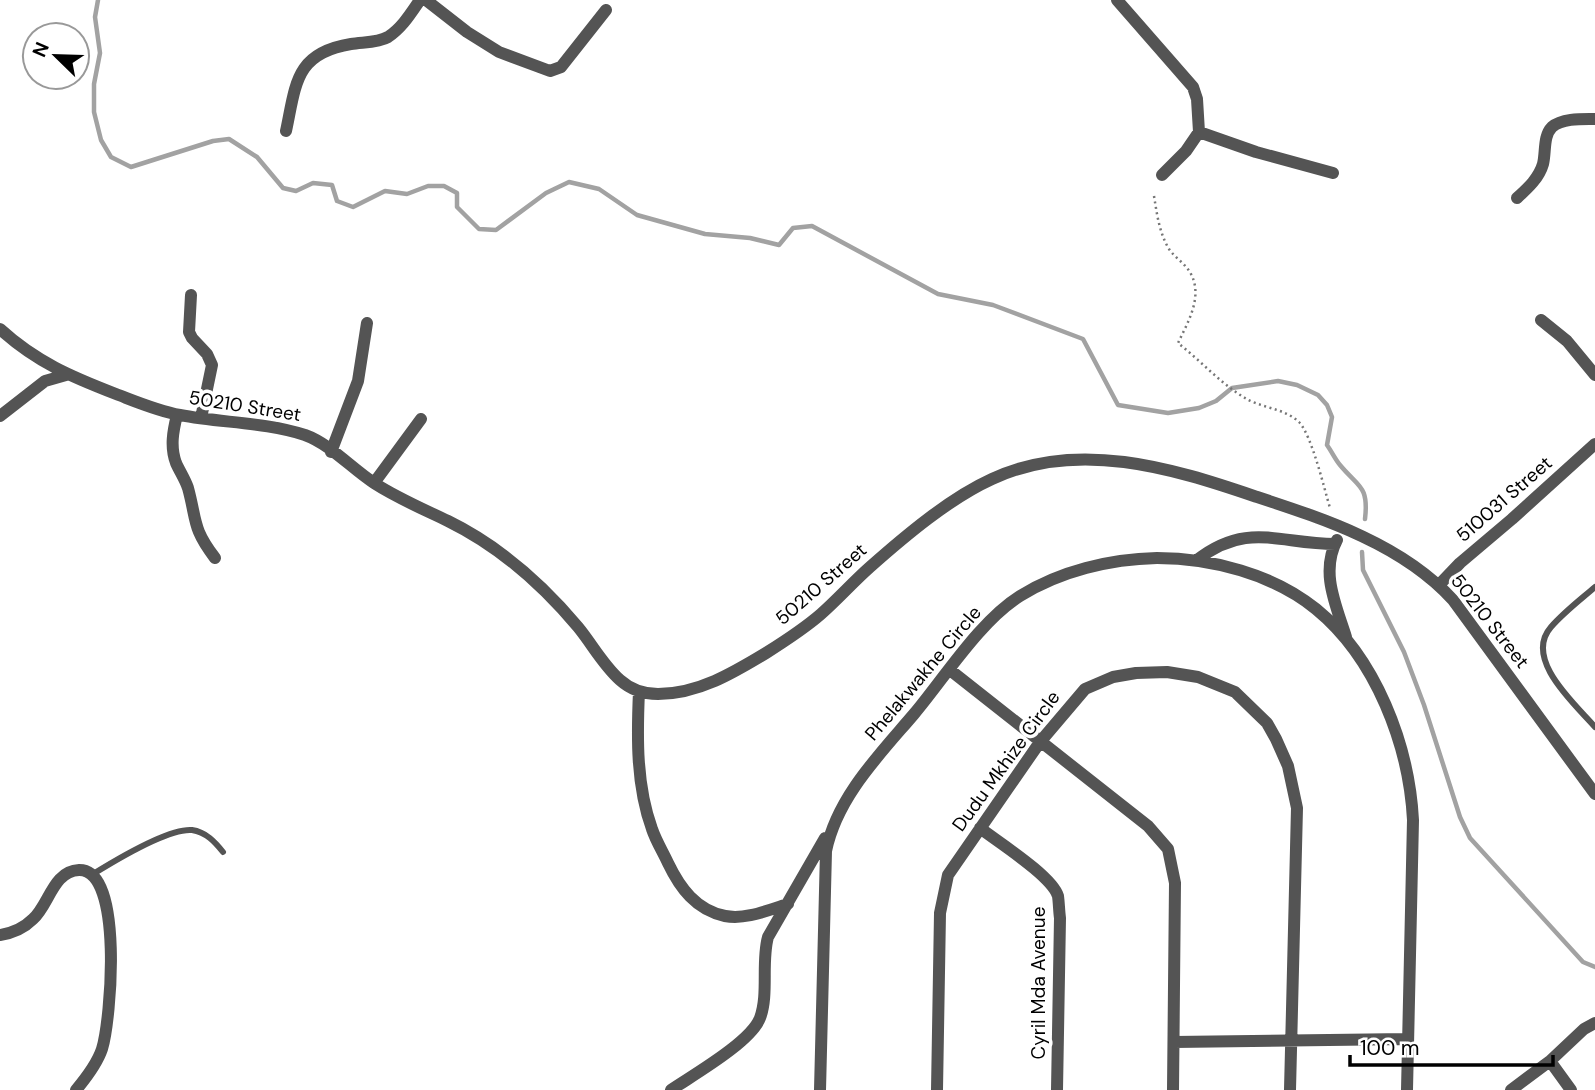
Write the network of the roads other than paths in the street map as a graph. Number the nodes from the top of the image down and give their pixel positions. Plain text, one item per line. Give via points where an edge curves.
1 (420, 0) edge
2 (426, 0) edge
3 (1117, 0) edge
4 (606, 10) dead end
5 (1595, 119) edge
6 (286, 131) dead end
7 (1199, 132) junction
8 (1332, 173) dead end
9 (1162, 175) dead end
10 (1517, 198) dead end
11 (191, 295) dead end
12 (1541, 320) dead end
13 (367, 323) dead end
14 (0, 329) edge
15 (66, 375) junction
16 (1595, 375) edge
17 (177, 415) junction
18 (0, 416) edge
19 (201, 418) junction
20 (421, 419) dead end
21 (1595, 444) edge
22 (331, 452) junction
23 (374, 483) junction
24 (1339, 527) junction
25 (1335, 544) junction
26 (215, 558) dead end
27 (1197, 560) junction
28 (1439, 585) junction
29 (1595, 587) edge
30 (1348, 644) junction
31 (950, 670) junction
32 (639, 691) junction
33 (1595, 727) edge
34 (1040, 742) junction
35 (1595, 794) edge
36 (833, 824) junction
37 (980, 828) junction
38 (223, 852) dead end
39 (93, 874) junction
40 (788, 904) junction
41 (0, 935) edge
42 (1595, 1023) edge
43 (1407, 1039) junction
44 (1291, 1040) junction
45 (1174, 1042) junction
46 (1550, 1061) junction
47 (76, 1090) edge
48 (671, 1090) edge
49 (820, 1090) edge
50 (937, 1090) edge
51 (1057, 1090) edge
52 (1173, 1090) edge
53 (1290, 1090) edge
54 (1407, 1090) edge
55 (1511, 1090) edge
56 (1571, 1090) edge

1 - 6 street via 387,37 332,47 309,61 298,82
2 - 4 street via 499,52 550,71 561,67
3 - 7 street via 1193,87
5 - 10 street via 1553,126 1540,171
7 - 8 street
7 - 9 street
11 - 19 street via 189,332 212,365
12 - 16 street via 1567,341
13 - 22 street via 358,381
14 - 15 street, 50210 Street via 28,353
15 - 17 street, 50210 Street
15 - 18 street via 45,381
17 - 19 street, 50210 Street
17 - 26 street via 173,453 185,480 195,527
19 - 22 street, 50210 Street via 301,434
20 - 23 street
21 - 28 street, 510031 Street
22 - 23 street, 50210 Street
23 - 32 street, 50210 Street via 503,553 564,611 619,679
24 - 25 street
24 - 28 street, 50210 Street via 1413,563
24 - 32 street, 50210 Street via 1191,475 1141,464 1071,459 1041,463 992,479 950,505 902,540 821,614 738,670 691,690 653,695
25 - 27 street via 1248,537 1213,547
25 - 30 street via 1328,561 1329,574
27 - 30 street, Phelakwakhe Circle via 1281,586 1317,610
27 - 31 street, Phelakwakhe Circle via 1120,561 1037,586 996,615
28 - 35 street, 50210 Street
29 - 33 lane via 1549,628 1542,650 1547,667
30 - 43 street, Phelakwakhe Circle via 1393,721 1410,783
31 - 34 street
31 - 36 street, Phelakwakhe Circle via 867,772
32 - 40 street via 644,802 652,831 687,895 724,916 751,915
34 - 37 street, Dudu Mkhize Circle
34 - 44 street, Dudu Mkhize Circle via 1085,690 1136,673 1167,672 1222,684 1267,723 1288,766 1297,808
34 - 45 street via 1149,826 1168,849 1175,883
36 - 40 street
36 - 49 street, Phelakwakhe Circle via 825,866
37 - 50 street, Dudu Mkhize Circle via 948,875 942,894
37 - 51 street, Cyril Mda Avenue via 1042,876 1058,895
38 - 39 lane via 204,834 187,831 156,840
39 - 41 street via 68,872 35,919
39 - 47 street via 101,884 108,916 108,1018 102,1049
40 - 48 street via 765,948 760,1018 741,1041
42 - 46 street
43 - 44 street
43 - 54 street, Phelakwakhe Circle
44 - 45 street
44 - 53 street, Dudu Mkhize Circle
45 - 52 street
46 - 55 street
46 - 56 street

